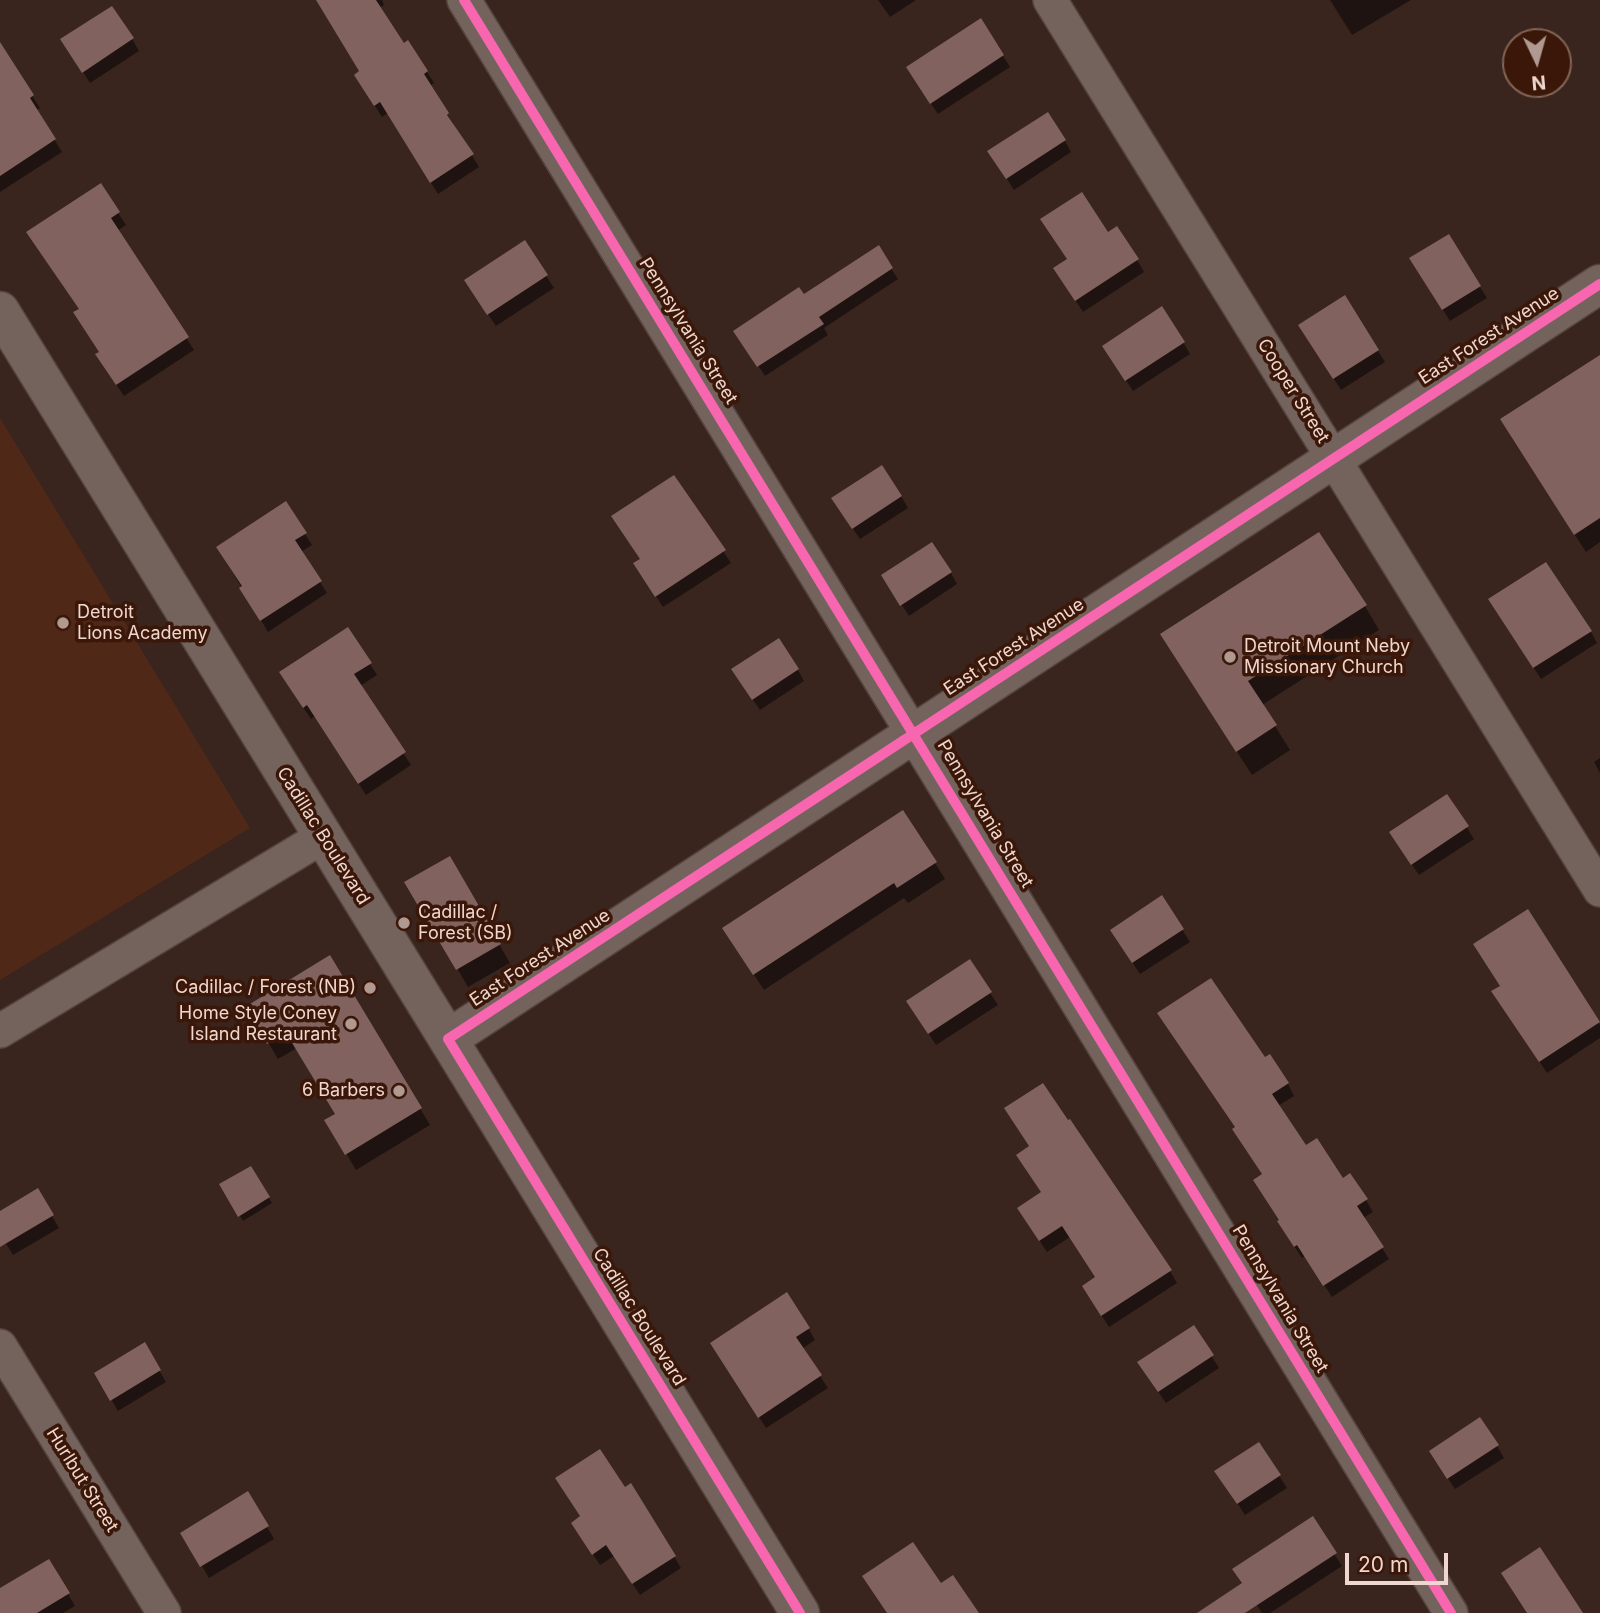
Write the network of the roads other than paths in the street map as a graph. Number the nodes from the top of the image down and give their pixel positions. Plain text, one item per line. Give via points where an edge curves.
1 (464, 0) edge
2 (1050, 0) edge
3 (1600, 284) edge
4 (0, 311) edge
5 (1335, 458) junction
6 (915, 734) junction
7 (324, 836) junction
8 (1595, 868) edge
9 (0, 1031) edge
10 (448, 1039) junction
11 (0, 1346) edge
12 (163, 1613) edge
13 (800, 1613) edge
14 (1451, 1613) edge

1 - 6 street, Pennsylvania Street
2 - 5 street, Cooper Street
3 - 5 main road, East Forest Avenue
4 - 7 main road, Cadillac Boulevard
5 - 6 main road, East Forest Avenue
5 - 8 street, Cooper Street
6 - 10 main road, East Forest Avenue
6 - 14 street, Pennsylvania Street
7 - 9 street
7 - 10 main road, Cadillac Boulevard
10 - 13 main road, Cadillac Boulevard
11 - 12 street, Hurlbut Street

